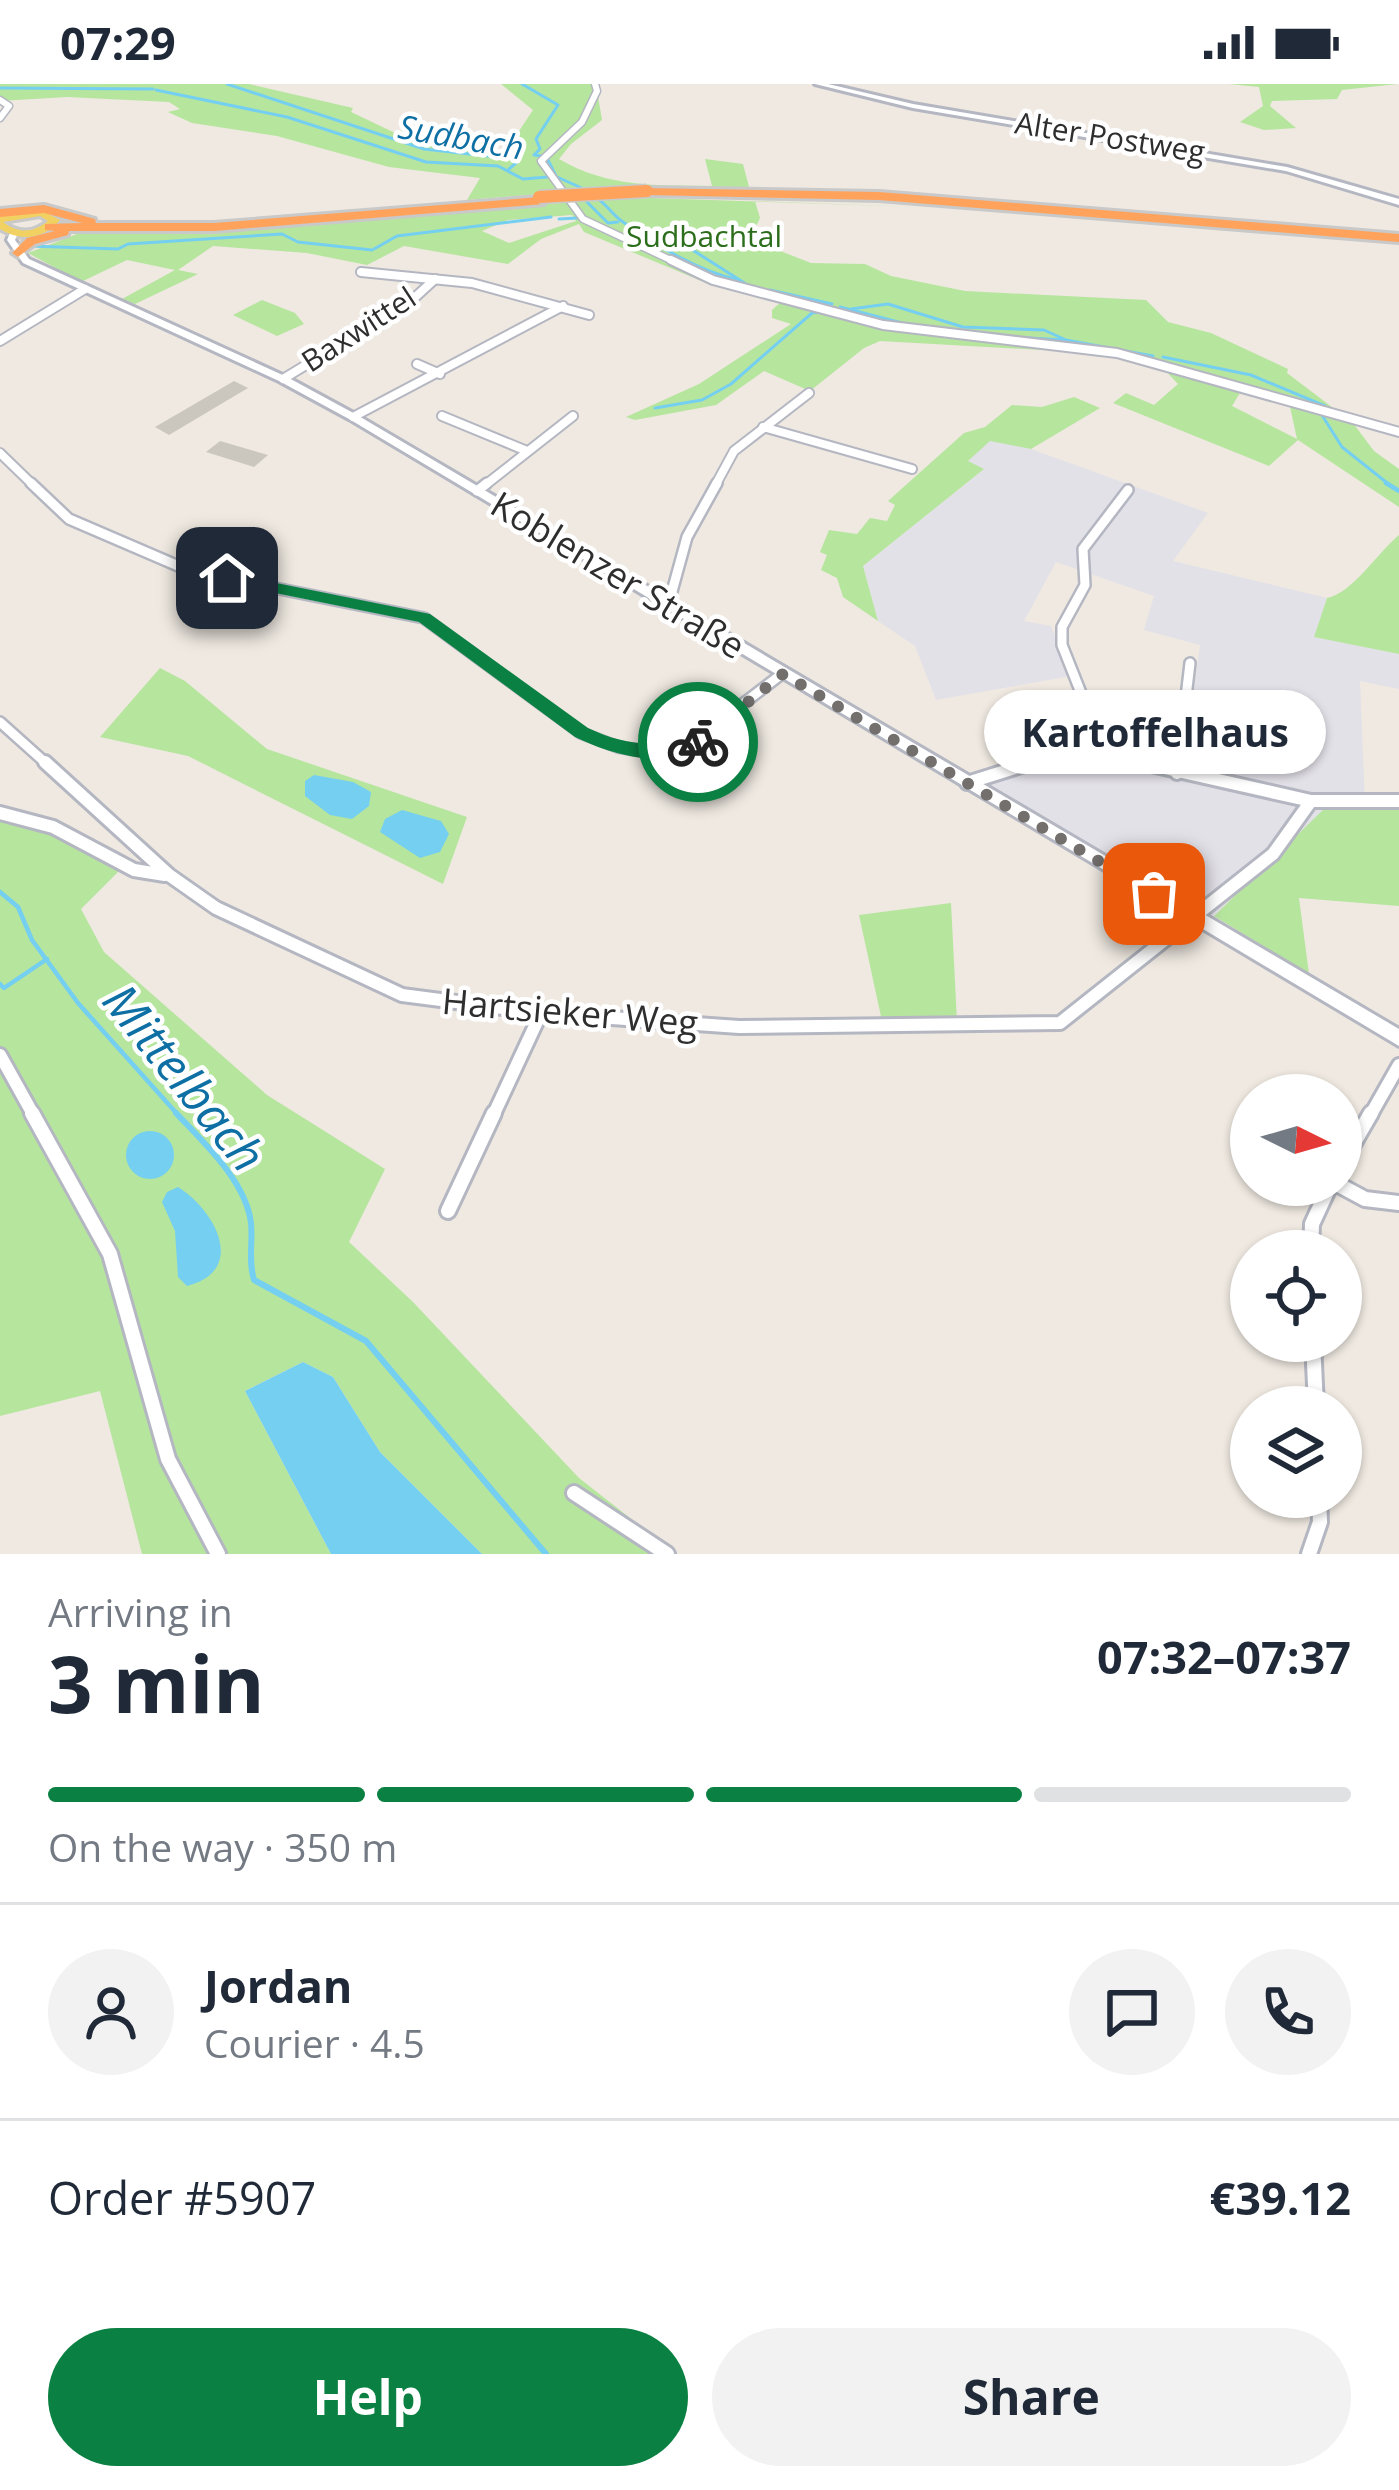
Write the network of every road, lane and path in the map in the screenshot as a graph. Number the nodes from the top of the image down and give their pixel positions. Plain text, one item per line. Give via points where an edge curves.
1 (595, 84) edge
2 (819, 84) edge
3 (0, 100) edge
4 (0, 118) edge
5 (539, 199) junction
6 (1399, 202) edge
7 (116, 224) junction
8 (52, 225) junction
9 (94, 229) junction
10 (9, 234) edge
11 (1399, 240) edge
12 (0, 246) edge
13 (361, 272) dead end
14 (435, 279) junction
15 (85, 289) junction
16 (563, 306) junction
17 (589, 314) dead end
18 (0, 341) edge
19 (417, 364) dead end
20 (440, 374) junction
21 (283, 379) junction
22 (809, 393) dead end
23 (442, 416) dead end
24 (573, 416) dead end
25 (353, 417) junction
26 (764, 427) junction
27 (1399, 432) edge
28 (527, 451) junction
29 (0, 453) edge
30 (912, 469) dead end
31 (477, 490) junction
32 (1128, 490) dead end
33 (668, 606) junction
34 (1190, 663) dead end
35 (783, 674) junction
36 (0, 722) edge
37 (1087, 751) junction
38 (1177, 773) junction
39 (967, 782) junction
40 (1311, 801) junction
41 (1399, 801) edge
42 (0, 813) edge
43 (169, 875) junction
44 (1194, 918) junction
45 (541, 1013) junction
46 (1399, 1038) edge
47 (0, 1055) edge
48 (1399, 1065) edge
49 (1362, 1129) edge
50 (1362, 1198) edge
51 (1399, 1203) edge
52 (448, 1211) dead end
53 (574, 1492) dead end
54 (1320, 1518) edge
55 (218, 1554) edge
56 (667, 1554) edge
57 (1309, 1554) edge

1 - 27 street via 588,116 541,160 583,220 713,280 883,326 1117,352
2 - 6 main road, Alter Postweg via 1287,169
3 - 4 street via 9,106
5 - 7 highway
5 - 9 highway via 278,223
5 - 11 highway, bridge via 648,193 879,201
7 - 8 highway
7 - 10 highway via 44,208
8 - 9 highway
8 - 10 main road
8 - 10 main road via 47,214 15,217
9 - 10 highway
10 - 12 main road, Koblenzer Straße
10 - 15 main road, Koblenzer Straße
13 - 14 street
14 - 16 street
14 - 21 street, Baxwittel
15 - 18 street
15 - 21 main road, Koblenzer Straße
16 - 17 street
16 - 20 street
19 - 20 street
20 - 25 street
21 - 25 main road, Koblenzer Straße
22 - 26 street
23 - 28 street
24 - 28 street
25 - 31 main road, Koblenzer Straße
26 - 30 street
26 - 33 street via 734,452 687,537
28 - 31 street
29 - 35 street via 69,519 154,558 424,618 610,746 644,752 702,740
31 - 33 main road, Koblenzer Straße
32 - 37 street via 1083,549 1085,585 1062,627 1083,698
33 - 35 main road, Koblenzer Straße
34 - 38 street
35 - 39 main road, Koblenzer Straße
36 - 43 street, Hartsieker Weg
37 - 38 street
37 - 39 street
38 - 40 street
39 - 44 main road, Koblenzer Straße
40 - 41 street
40 - 44 street, Hartsieker Weg via 1273,854
42 - 43 street via 52,827 134,870
43 - 45 street, Hartsieker Weg via 216,908 402,995
44 - 45 street, Hartsieker Weg via 1086,1006 1036,1027 739,1027
44 - 46 main road, Koblenzer Straße
45 - 52 street
47 - 55 street via 110,1254 168,1459
48 - 49 street
50 - 51 street
53 - 56 street
54 - 57 street

